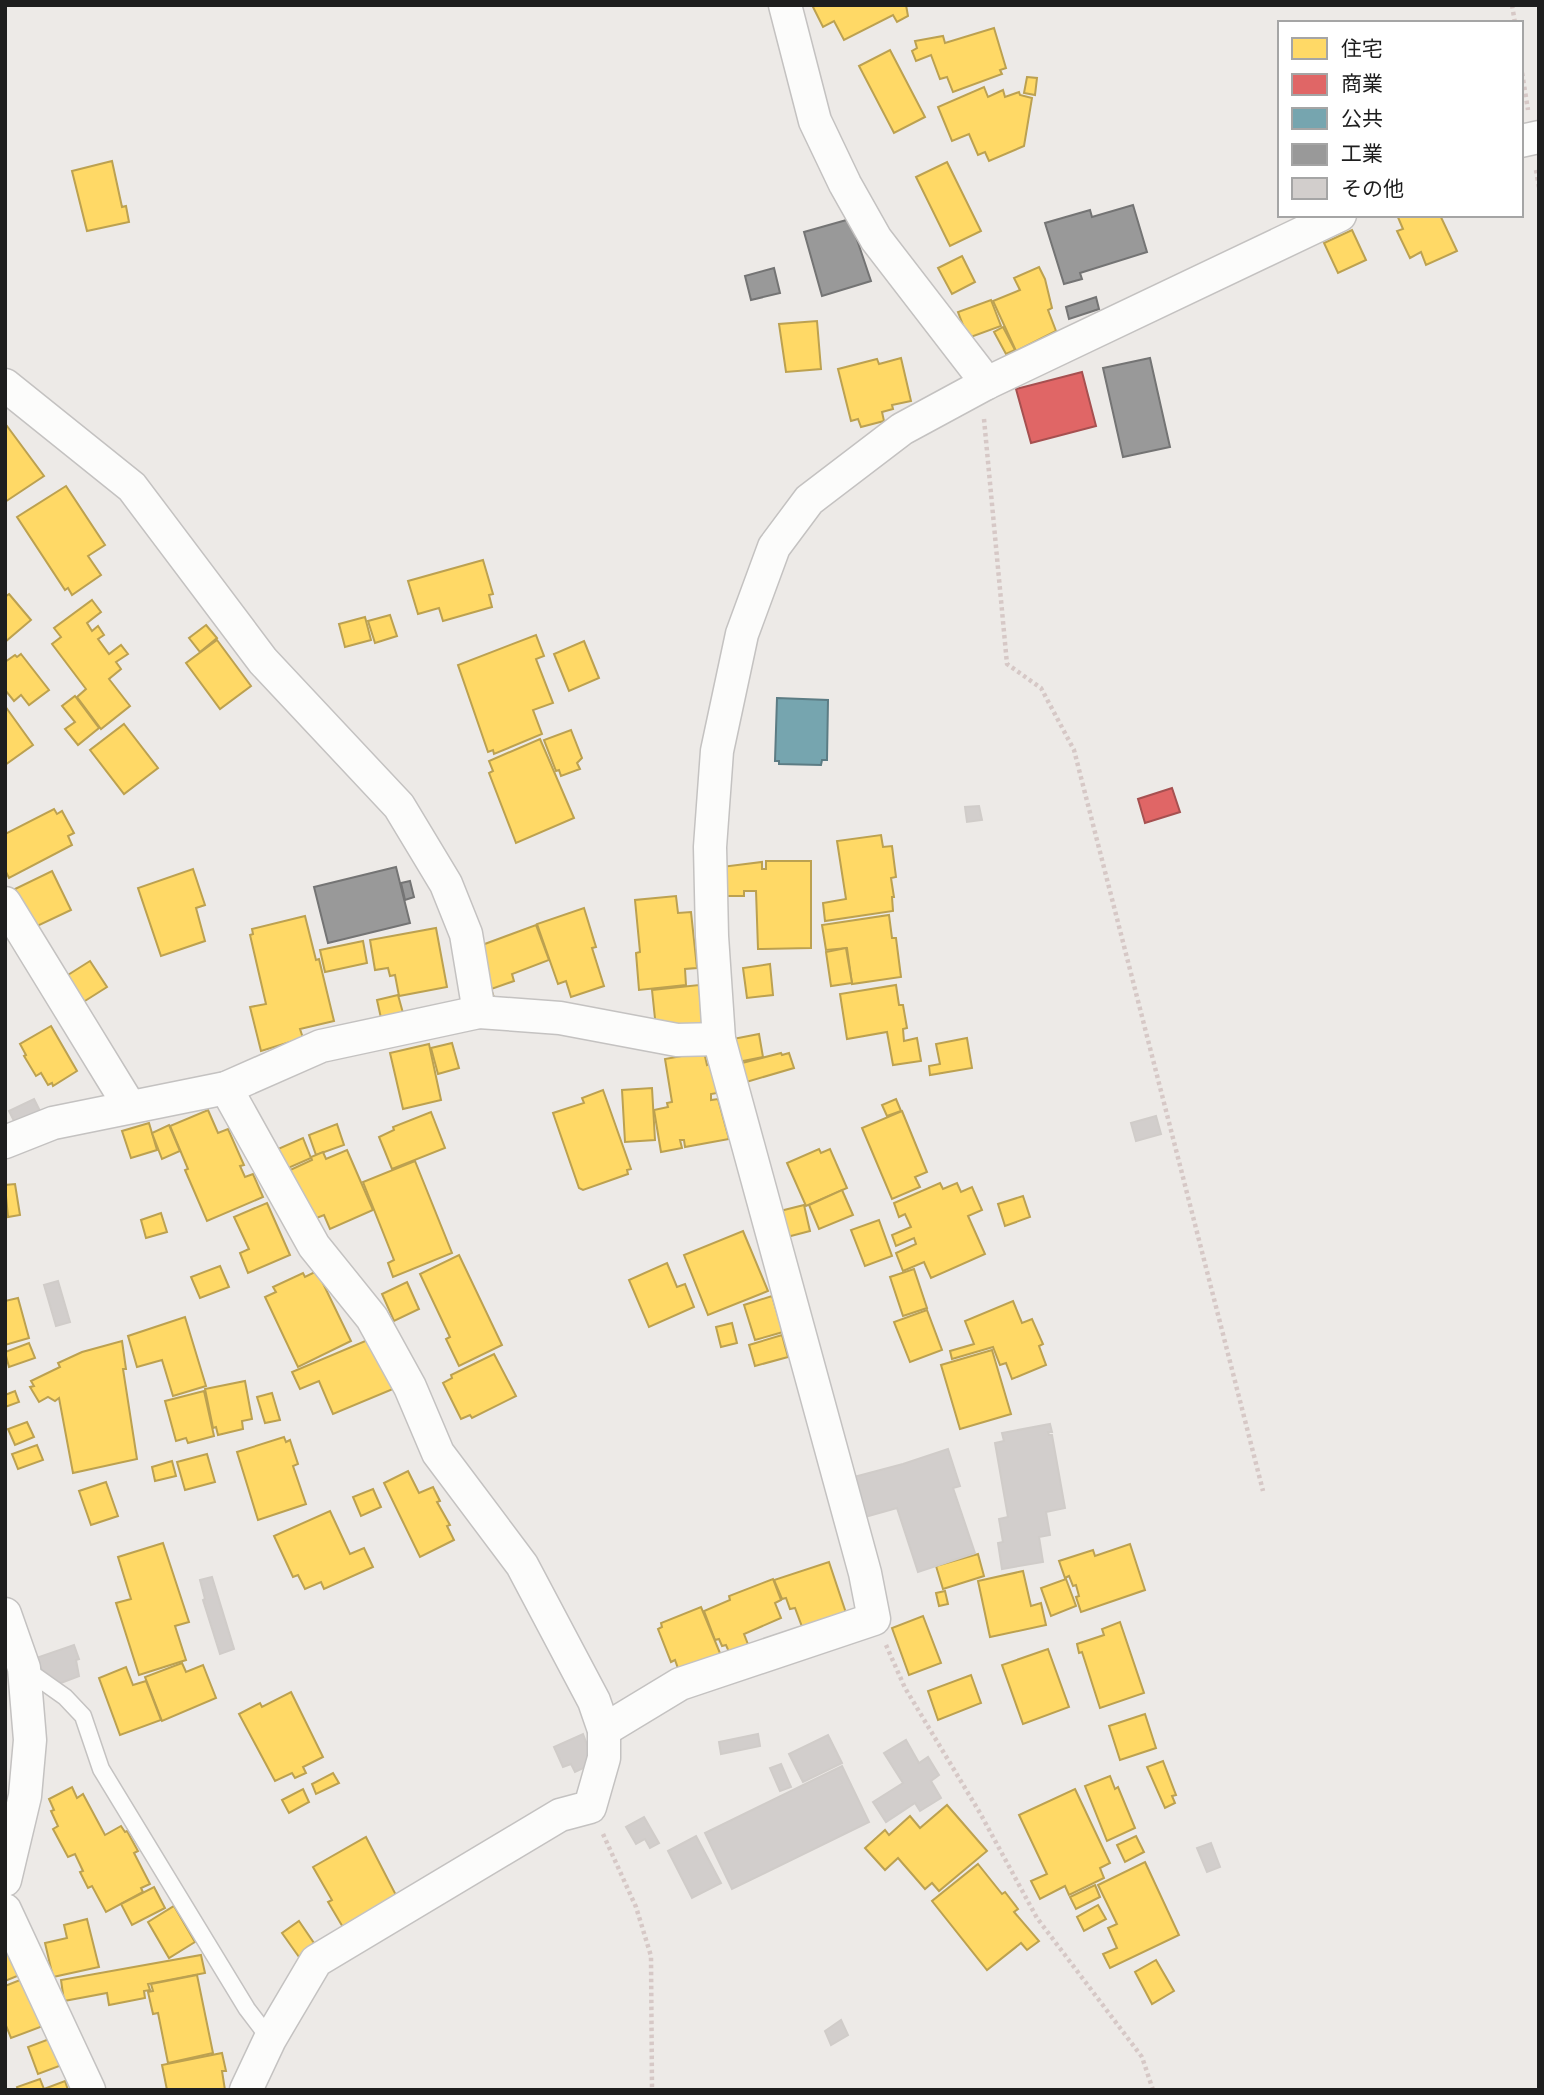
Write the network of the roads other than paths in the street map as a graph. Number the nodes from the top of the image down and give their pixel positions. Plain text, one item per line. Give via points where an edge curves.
1 (785, 5) edge
2 (1336, 217) edge
3 (987, 383) junction
4 (5, 386) edge
5 (5, 903) edge
6 (479, 1012) junction
7 (719, 1039) junction
8 (226, 1088) junction
9 (130, 1107) junction
10 (5, 1142) edge
11 (5, 1614) edge
12 (24, 1668) junction
13 (604, 1730) junction
14 (15, 1794) edge
15 (5, 1880) edge
16 (5, 1910) edge
17 (270, 2039) junction
18 (89, 2090) edge
19 (246, 2090) edge

1 - 3 street via 815,121 845,184 876,239
2 - 3 street
3 - 7 street via 902,429 809,499 774,547 742,634 718,751 710,847
4 - 6 street via 132,488 263,661 398,806 446,884 466,933
5 - 9 street
6 - 7 street via 560,1018 677,1040
6 - 8 street via 321,1046
7 - 13 street via 874,1619 680,1684
8 - 9 street
8 - 13 street via 314,1246 372,1318 410,1387 438,1453 522,1565 594,1701
9 - 10 street via 53,1123
11 - 12 street
12 - 14 street via 30,1741
12 - 17 lane via 83,1716 101,1769 247,2009
13 - 17 street via 604,1758 590,1807 560,1815 316,1961
14 - 15 street via 16,1841
16 - 18 street
17 - 19 street

